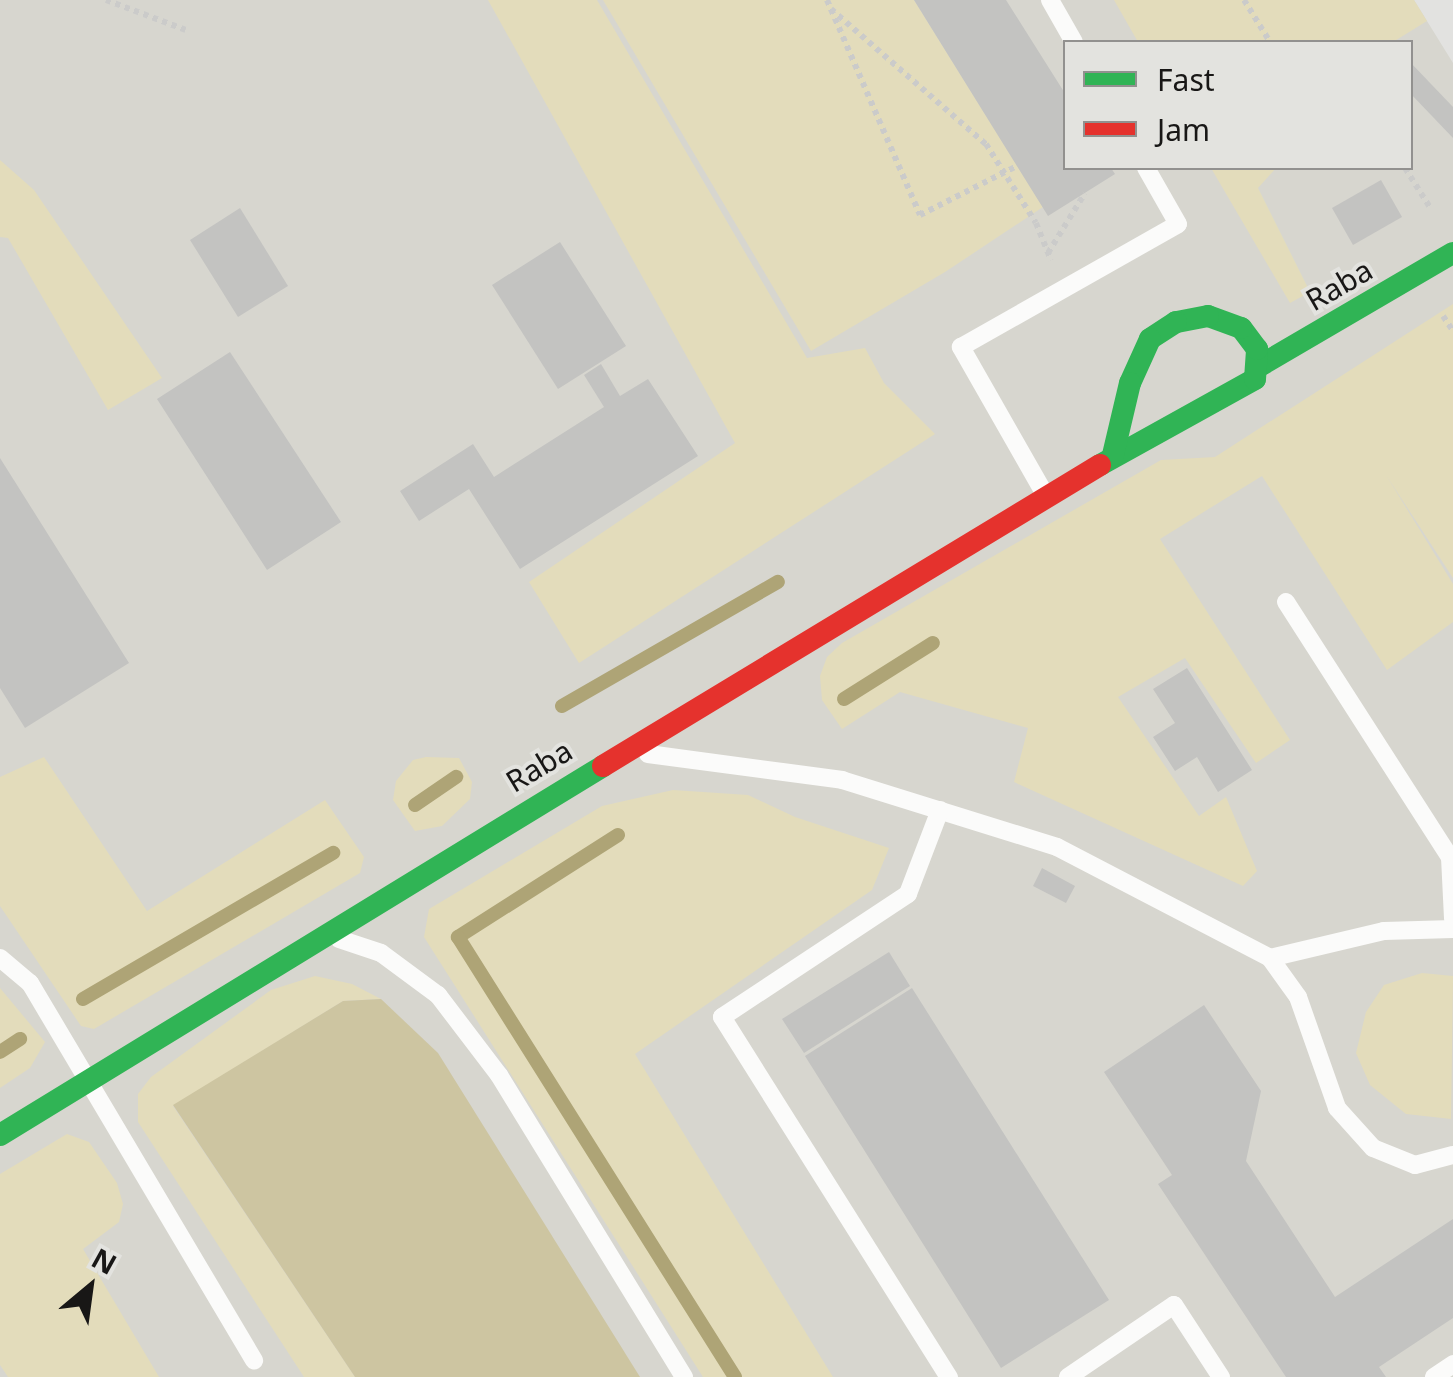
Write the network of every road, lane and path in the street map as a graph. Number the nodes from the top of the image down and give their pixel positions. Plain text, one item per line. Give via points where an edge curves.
1 (106, 0) edge
2 (827, 0) edge
3 (1050, 0) edge
4 (1244, 0) edge
5 (831, 9) junction
6 (186, 30) dead end
7 (1073, 40) edge
8 (1269, 40) edge
9 (1017, 166) dead end
10 (1147, 170) edge
11 (1004, 172) junction
12 (1085, 193) dead end
13 (1048, 253) junction
14 (1453, 254) edge
15 (1063, 290) junction
16 (1256, 368) junction
17 (1113, 455) junction
18 (1045, 496) junction
19 (1286, 602) dead end
20 (623, 750) junction
21 (940, 810) junction
22 (1453, 919) edge
23 (1453, 929) edge
24 (324, 934) junction
25 (0, 958) edge
26 (1270, 958) junction
27 (86, 1082) junction
28 (0, 1135) edge
29 (1453, 1155) edge
30 (254, 1361) dead end
31 (1453, 1364) edge
32 (684, 1377) edge
33 (949, 1377) edge
34 (1068, 1377) edge
35 (1222, 1377) edge
36 (1434, 1377) edge

1 - 6 path
2 - 5 path
3 - 7 lane
4 - 8 path
5 - 11 path via 986,144
5 - 11 path via 920,214
9 - 11 path
10 - 15 lane via 1178,224
11 - 13 path
12 - 13 path
13 - 15 path
14 - 16 street, Raba
15 - 18 lane via 961,348
16 - 17 street, Raba via 1255,379
16 - 17 street via 1257,349 1241,328 1208,316 1176,322 1150,339 1140,356
17 - 18 street, Raba
18 - 20 street, Raba
19 - 22 lane via 1450,858
20 - 21 lane via 842,780
20 - 24 street, Raba
21 - 26 lane via 1058,847
21 - 33 lane via 908,894 722,1017
23 - 26 lane via 1384,931
24 - 27 street, Raba
24 - 32 lane via 381,953 438,995 499,1076
25 - 27 lane via 30,983
26 - 29 lane via 1298,997 1337,1108 1374,1148 1415,1165
27 - 28 street, Raba
27 - 30 lane
31 - 36 lane
34 - 35 lane via 1174,1305

